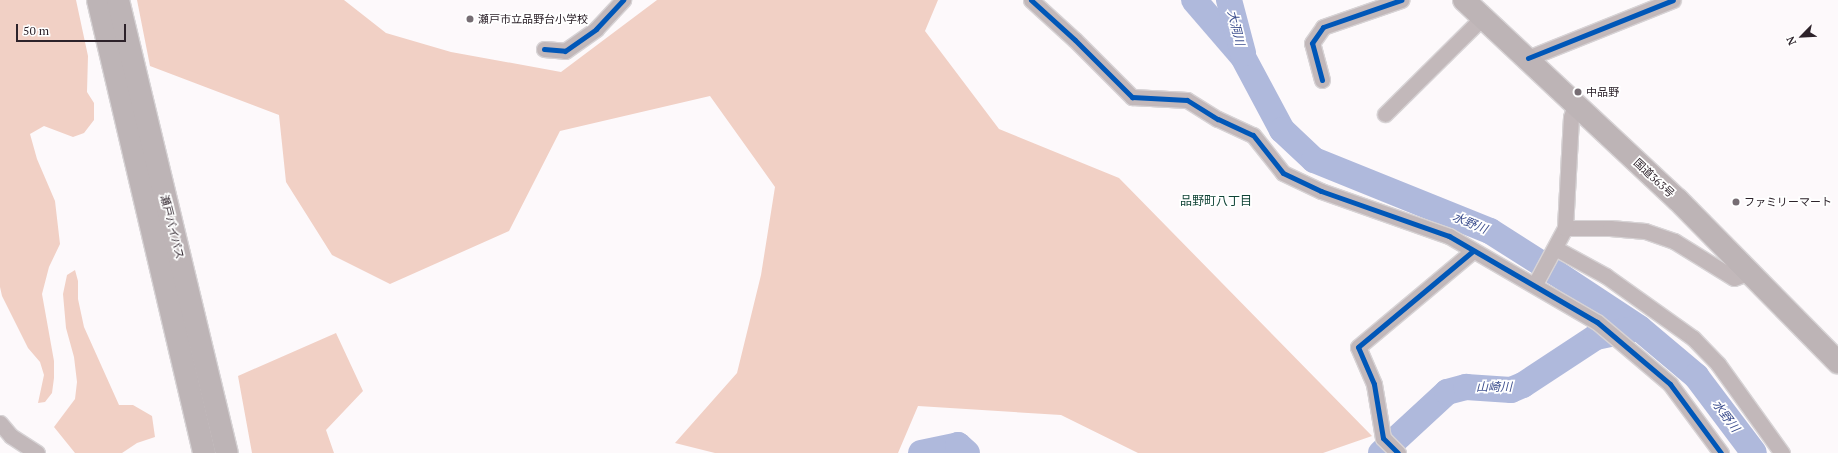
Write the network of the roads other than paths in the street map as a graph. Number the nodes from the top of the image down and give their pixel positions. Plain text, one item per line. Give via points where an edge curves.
1 (98, 0) edge
2 (118, 0) edge
3 (623, 0) edge
4 (1031, 0) edge
5 (1401, 0) edge
6 (1464, 0) edge
7 (1673, 0) edge
8 (1482, 17) junction
9 (544, 49) dead end
10 (1528, 58) junction
11 (1322, 80) dead end
12 (1575, 106) junction
13 (1385, 114) dead end
14 (1565, 228) junction
15 (1555, 248) junction
16 (1472, 251) junction
17 (1750, 272) junction
18 (1535, 284) junction
19 (1838, 362) edge
20 (0, 423) edge
21 (37, 453) edge
22 (204, 453) edge
23 (227, 453) edge
24 (1398, 453) edge
25 (1721, 453) edge
26 (1782, 453) edge

1 - 22 highway, 瀬戸バイパス
2 - 23 highway, 瀬戸バイパス
3 - 9 street via 596,29 564,51
4 - 16 street via 1132,96 1187,100 1218,119 1253,135 1283,173 1321,191 1449,236
5 - 11 street via 1323,27 1312,43
6 - 8 highway, 国道363号
7 - 10 street
8 - 10 highway, 国道363号
8 - 13 street
10 - 12 highway, 国道363号
12 - 14 street via 1571,117
12 - 17 highway, 国道363号 via 1678,200
14 - 15 street
14 - 17 street via 1645,231 1674,241 1734,278
15 - 18 street
15 - 26 street via 1606,276 1693,338 1718,364
16 - 18 street
16 - 24 street via 1358,347 1374,384 1383,438
17 - 19 highway, 国道363号
18 - 25 street via 1597,322 1670,384
20 - 21 street via 11,436

